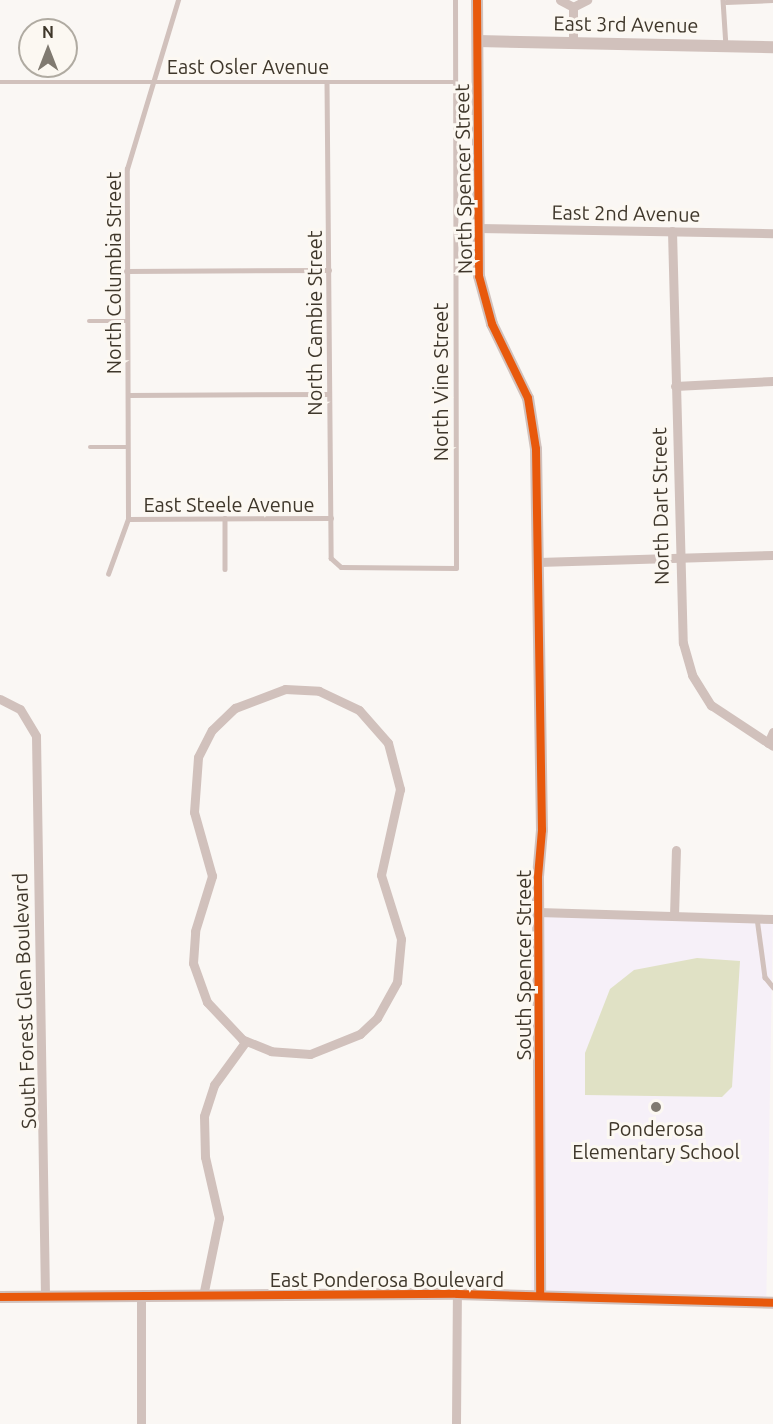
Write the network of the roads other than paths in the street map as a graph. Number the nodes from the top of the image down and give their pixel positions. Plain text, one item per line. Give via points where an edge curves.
1 (178, 0) edge
2 (455, 0) edge
3 (477, 0) edge
4 (560, 0) edge
5 (586, 0) edge
6 (773, 0) edge
7 (724, 1) edge
8 (573, 7) junction
9 (478, 41) junction
10 (573, 43) junction
11 (726, 46) junction
12 (773, 47) edge
13 (156, 81) junction
14 (0, 82) edge
15 (327, 82) junction
16 (454, 82) junction
17 (478, 228) junction
18 (672, 231) junction
19 (773, 233) edge
20 (329, 270) junction
21 (126, 271) junction
22 (89, 321) dead end
23 (126, 321) junction
24 (773, 381) edge
25 (675, 386) junction
26 (329, 394) junction
27 (128, 395) junction
28 (90, 447) dead end
29 (128, 447) junction
30 (225, 518) junction
31 (330, 518) junction
32 (128, 519) junction
33 (773, 555) edge
34 (678, 561) junction
35 (538, 562) junction
36 (333, 563) joint
37 (225, 569) dead end
38 (108, 574) dead end
39 (0, 699) edge
40 (773, 732) edge
41 (770, 744) edge
42 (676, 850) dead end
43 (538, 912) junction
44 (674, 916) junction
45 (757, 918) junction
46 (773, 919) edge
47 (773, 987) edge
48 (246, 1041) junction
49 (457, 1294) junction
50 (45, 1296) junction
51 (141, 1296) junction
52 (203, 1296) junction
53 (540, 1296) junction
54 (0, 1297) edge
55 (773, 1303) edge
56 (141, 1424) edge
57 (456, 1424) edge

1 - 13 lane, North Columbia Street
2 - 16 lane, North Vine Street
3 - 9 street, North Spencer Street
4 - 8 street
5 - 8 street
6 - 7 lane
7 - 11 lane
8 - 10 street
9 - 10 street, East 3rd Avenue
9 - 17 street, North Spencer Street
10 - 11 street, East 3rd Avenue
11 - 12 street, East 3rd Avenue
13 - 14 lane, East Osler Avenue
13 - 15 lane, East Osler Avenue
13 - 21 lane, North Columbia Street via 128,159
15 - 16 lane, East Osler Avenue
15 - 20 lane, North Cambie Street
16 - 36 lane, North Vine Street via 456,567
17 - 18 street, East 2nd Avenue
17 - 35 street, North Spencer Street via 486,310 532,413
18 - 19 street, East 2nd Avenue
18 - 25 street, North Dart Street
20 - 21 lane
20 - 26 lane, North Cambie Street
21 - 23 lane, North Columbia Street
22 - 23 lane
23 - 27 lane, North Columbia Street
24 - 25 street
25 - 34 street, North Dart Street
26 - 27 lane
26 - 31 lane, North Cambie Street
27 - 29 lane, North Columbia Street
28 - 29 lane
29 - 32 lane, North Columbia Street
30 - 31 lane, East Steele Avenue
30 - 32 lane, East Steele Avenue
30 - 37 lane
31 - 36 lane, North Cambie Street
32 - 38 lane, North Columbia Street
33 - 34 street
34 - 35 street
34 - 41 street, North Dart Street via 683,643 692,675 720,714
35 - 43 street, South Spencer Street via 542,808
39 - 50 street, South Forest Glen Boulevard via 20,709 35,729 38,752
40 - 41 street
42 - 44 street
43 - 44 street
43 - 53 street, South Spencer Street
44 - 45 street
45 - 46 street
45 - 47 lane via 765,977
48 - 48 street via 282,1053 310,1054 343,1045 377,1018 400,970 399,929 381,875 399,804 394,757 380,730 359,710 319,691 276,691 235,708 212,730 195,771 194,812 213,876 195,931 194,970 207,1002
48 - 52 street via 214,1085 204,1116 205,1157 219,1218
49 - 52 street, East Ponderosa Boulevard
49 - 53 street, East Ponderosa Boulevard
49 - 57 street
50 - 51 street, East Ponderosa Boulevard
50 - 54 street, East Ponderosa Boulevard
51 - 52 street, East Ponderosa Boulevard
51 - 56 street
53 - 55 street, East Ponderosa Boulevard

